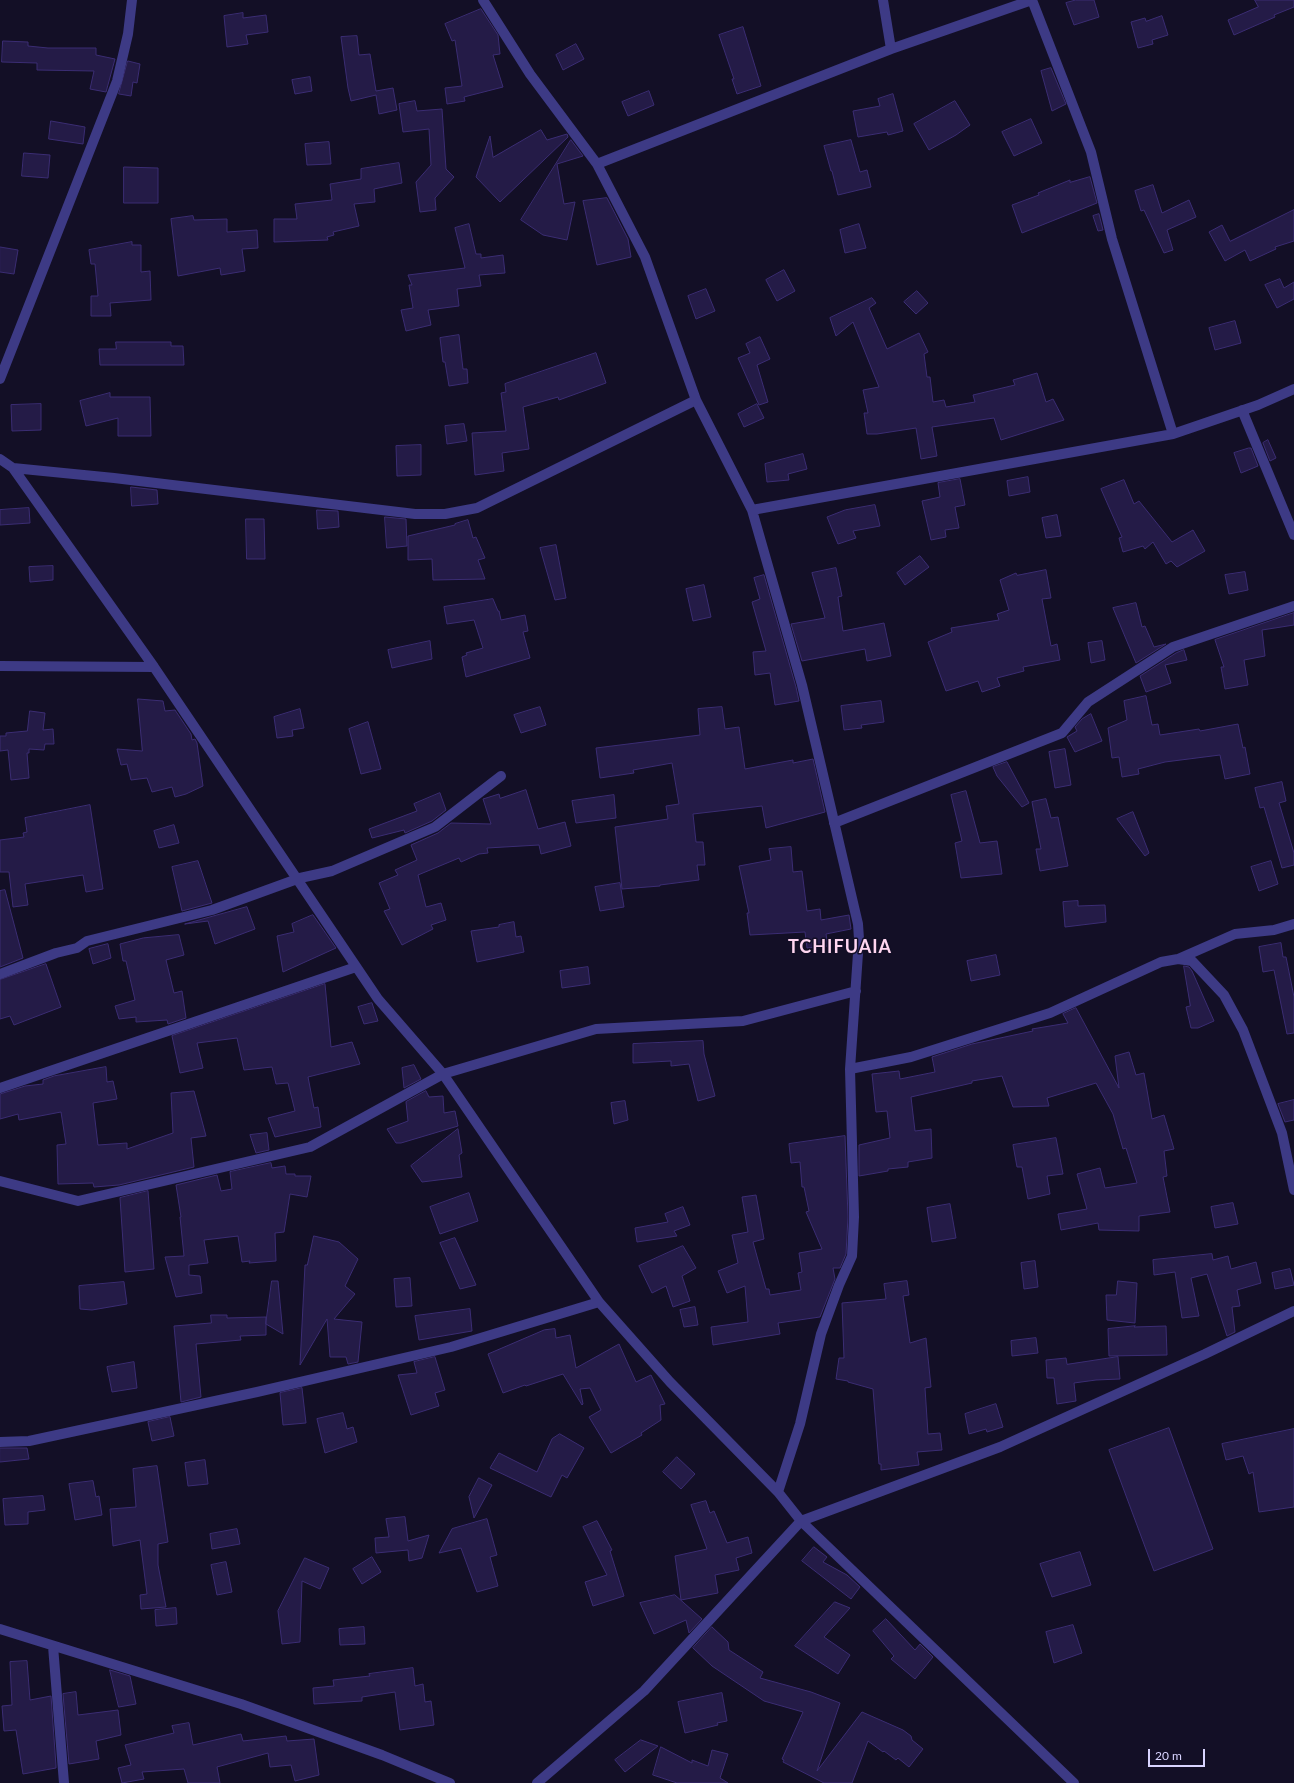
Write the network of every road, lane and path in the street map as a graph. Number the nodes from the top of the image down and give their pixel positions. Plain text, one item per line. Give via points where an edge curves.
1 (132, 0) edge
2 (483, 0) edge
3 (883, 0) edge
4 (1032, 0) edge
5 (891, 50) junction
6 (597, 164) junction
7 (0, 379) edge
8 (1294, 389) edge
9 (696, 400) junction
10 (1242, 410) junction
11 (1173, 434) junction
12 (0, 459) edge
13 (13, 468) junction
14 (752, 510) junction
15 (1294, 535) edge
16 (1294, 606) edge
17 (0, 666) edge
18 (154, 667) junction
19 (501, 776) dead end
20 (834, 822) junction
21 (297, 879) junction
22 (1294, 924) edge
23 (1178, 959) junction
24 (356, 967) junction
25 (0, 974) edge
26 (856, 991) junction
27 (850, 1069) junction
28 (443, 1074) junction
29 (0, 1088) edge
30 (0, 1181) edge
31 (1294, 1190) edge
32 (599, 1302) junction
33 (1294, 1311) edge
34 (0, 1442) edge
35 (778, 1492) junction
36 (801, 1521) junction
37 (0, 1629) edge
38 (53, 1646) junction
39 (64, 1783) edge
40 (450, 1783) edge
41 (537, 1783) edge
42 (1074, 1783) edge

1 - 7 street via 128,34 117,81
2 - 6 street via 530,74
3 - 5 street
4 - 5 street
4 - 11 street via 1091,152 1112,239
5 - 6 street
6 - 9 street via 645,257
8 - 10 street
9 - 13 street via 477,508 445,514 408,513
9 - 14 street
10 - 11 street
10 - 15 street
11 - 14 street
12 - 13 street
13 - 18 street
14 - 20 street via 802,685
16 - 20 street via 1173,647 1088,702 1062,733
17 - 18 street
18 - 21 street
19 - 21 street via 435,827 332,871
20 - 26 street via 858,924
21 - 24 street
21 - 25 street via 212,910 88,941 77,948 56,952
22 - 23 street via 1274,930 1235,934
23 - 27 street via 1161,962 1050,1014 912,1057
23 - 31 street via 1192,961 1224,995 1243,1030 1282,1133
24 - 28 street via 378,999
24 - 29 street
26 - 27 street
26 - 28 street via 742,1021 596,1030
27 - 35 street via 854,1217 852,1256 821,1334 800,1424
28 - 30 street via 310,1147 78,1200
28 - 32 street
32 - 34 street via 451,1348 29,1441
32 - 35 street via 670,1382
33 - 36 street via 1206,1354 1000,1447
35 - 36 street
36 - 41 street via 644,1691
36 - 42 street
37 - 38 street
38 - 39 street
38 - 40 street via 241,1704

